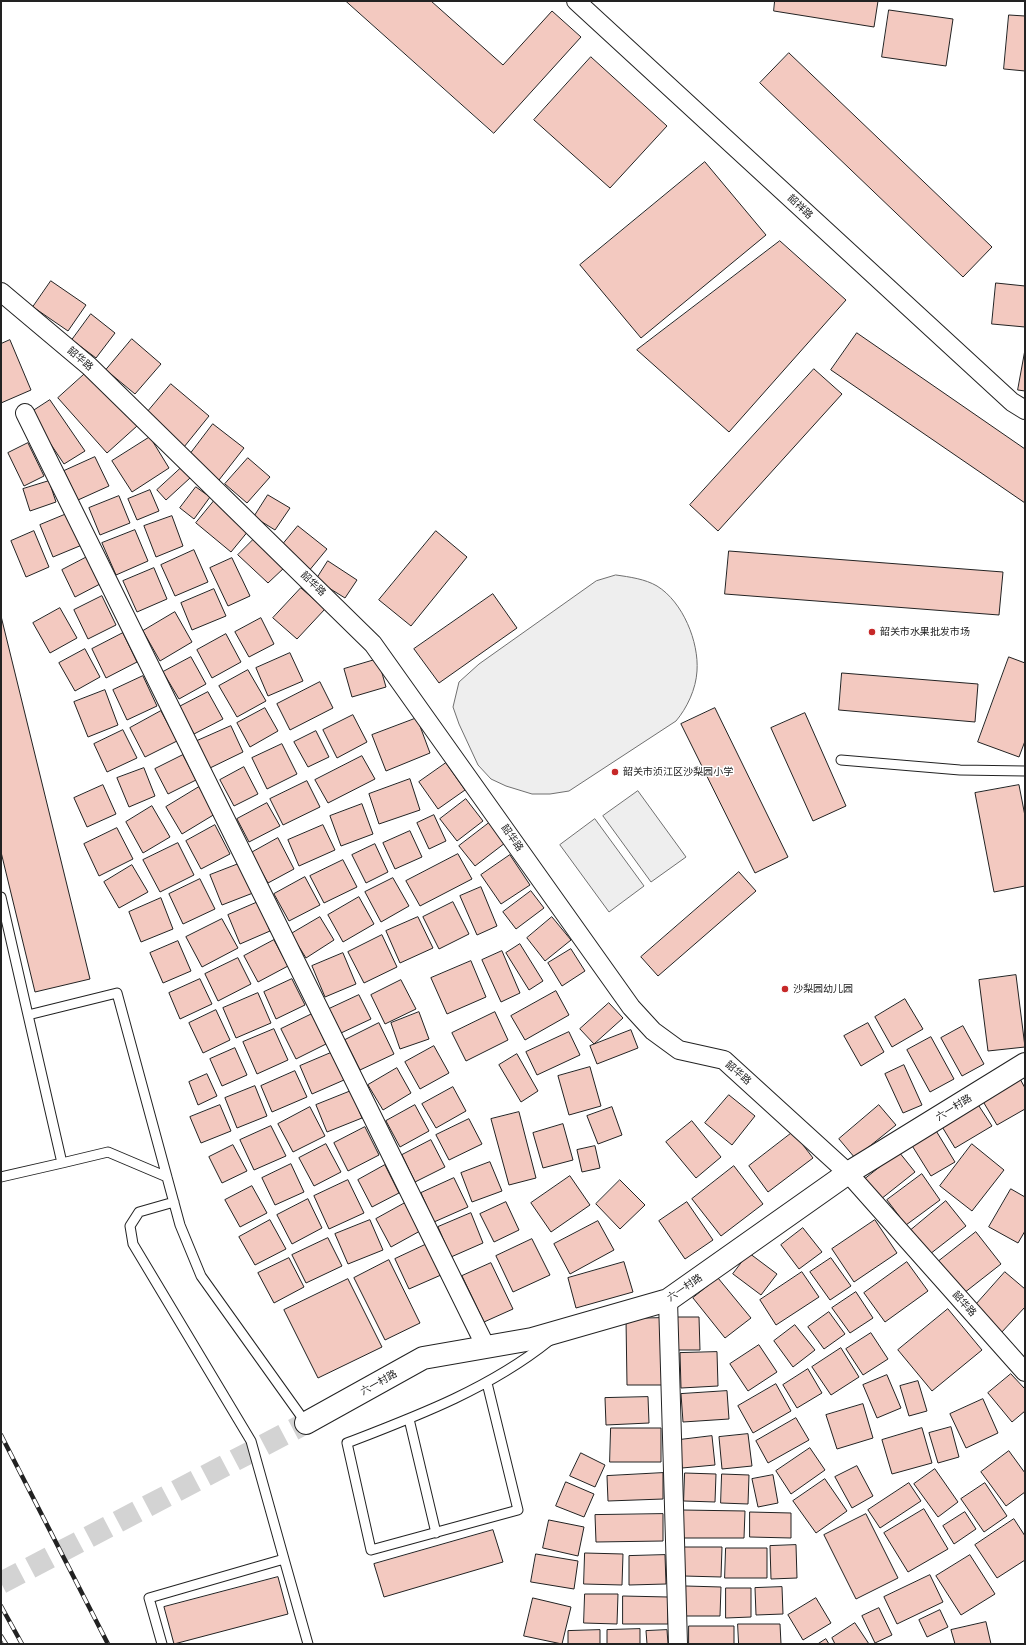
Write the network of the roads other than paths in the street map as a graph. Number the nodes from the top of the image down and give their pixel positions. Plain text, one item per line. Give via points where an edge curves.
1 (576, 1) edge
2 (1, 292) edge
3 (1025, 410) edge
4 (25, 413) dead end
5 (840, 760) dead end
6 (1025, 771) edge
7 (1, 898) edge
8 (28, 1015) junction
9 (1025, 1064) edge
10 (62, 1162) junction
11 (848, 1173) junction
12 (1, 1177) edge
13 (167, 1177) junction
14 (174, 1202) junction
15 (668, 1300) junction
16 (562, 1330) junction
17 (486, 1347) junction
18 (1025, 1372) edge
19 (487, 1383) junction
20 (409, 1419) junction
21 (306, 1423) joint
22 (436, 1533) junction
23 (284, 1559) junction
24 (162, 1644) edge
25 (308, 1644) edge
26 (678, 1644) edge

1 - 3 street, 韶祥路 via 1012,402
2 - 11 street, 韶华路 via 89,366 374,644 631,1007 653,1031 679,1050 724,1060
4 - 17 street
5 - 6 lane via 960,770
7 - 8 lane
8 - 10 lane
8 - 13 lane via 117,993
9 - 11 street, 六一村路
10 - 12 lane
10 - 13 lane via 108,1152
11 - 15 street, 六一村路
11 - 18 street, 韶华路
13 - 14 lane
14 - 21 lane via 180,1225 201,1276
14 - 23 lane via 139,1212 130,1226 133,1244 251,1441
15 - 16 street, 六一村路
15 - 26 street
16 - 17 street, 六一村路 via 532,1339
16 - 19 lane via 526,1359
17 - 21 street, 六一村路 via 423,1358
19 - 20 lane
19 - 22 lane via 518,1510
20 - 22 lane
20 - 22 lane via 347,1443 371,1550
23 - 24 lane via 150,1598
23 - 25 lane

